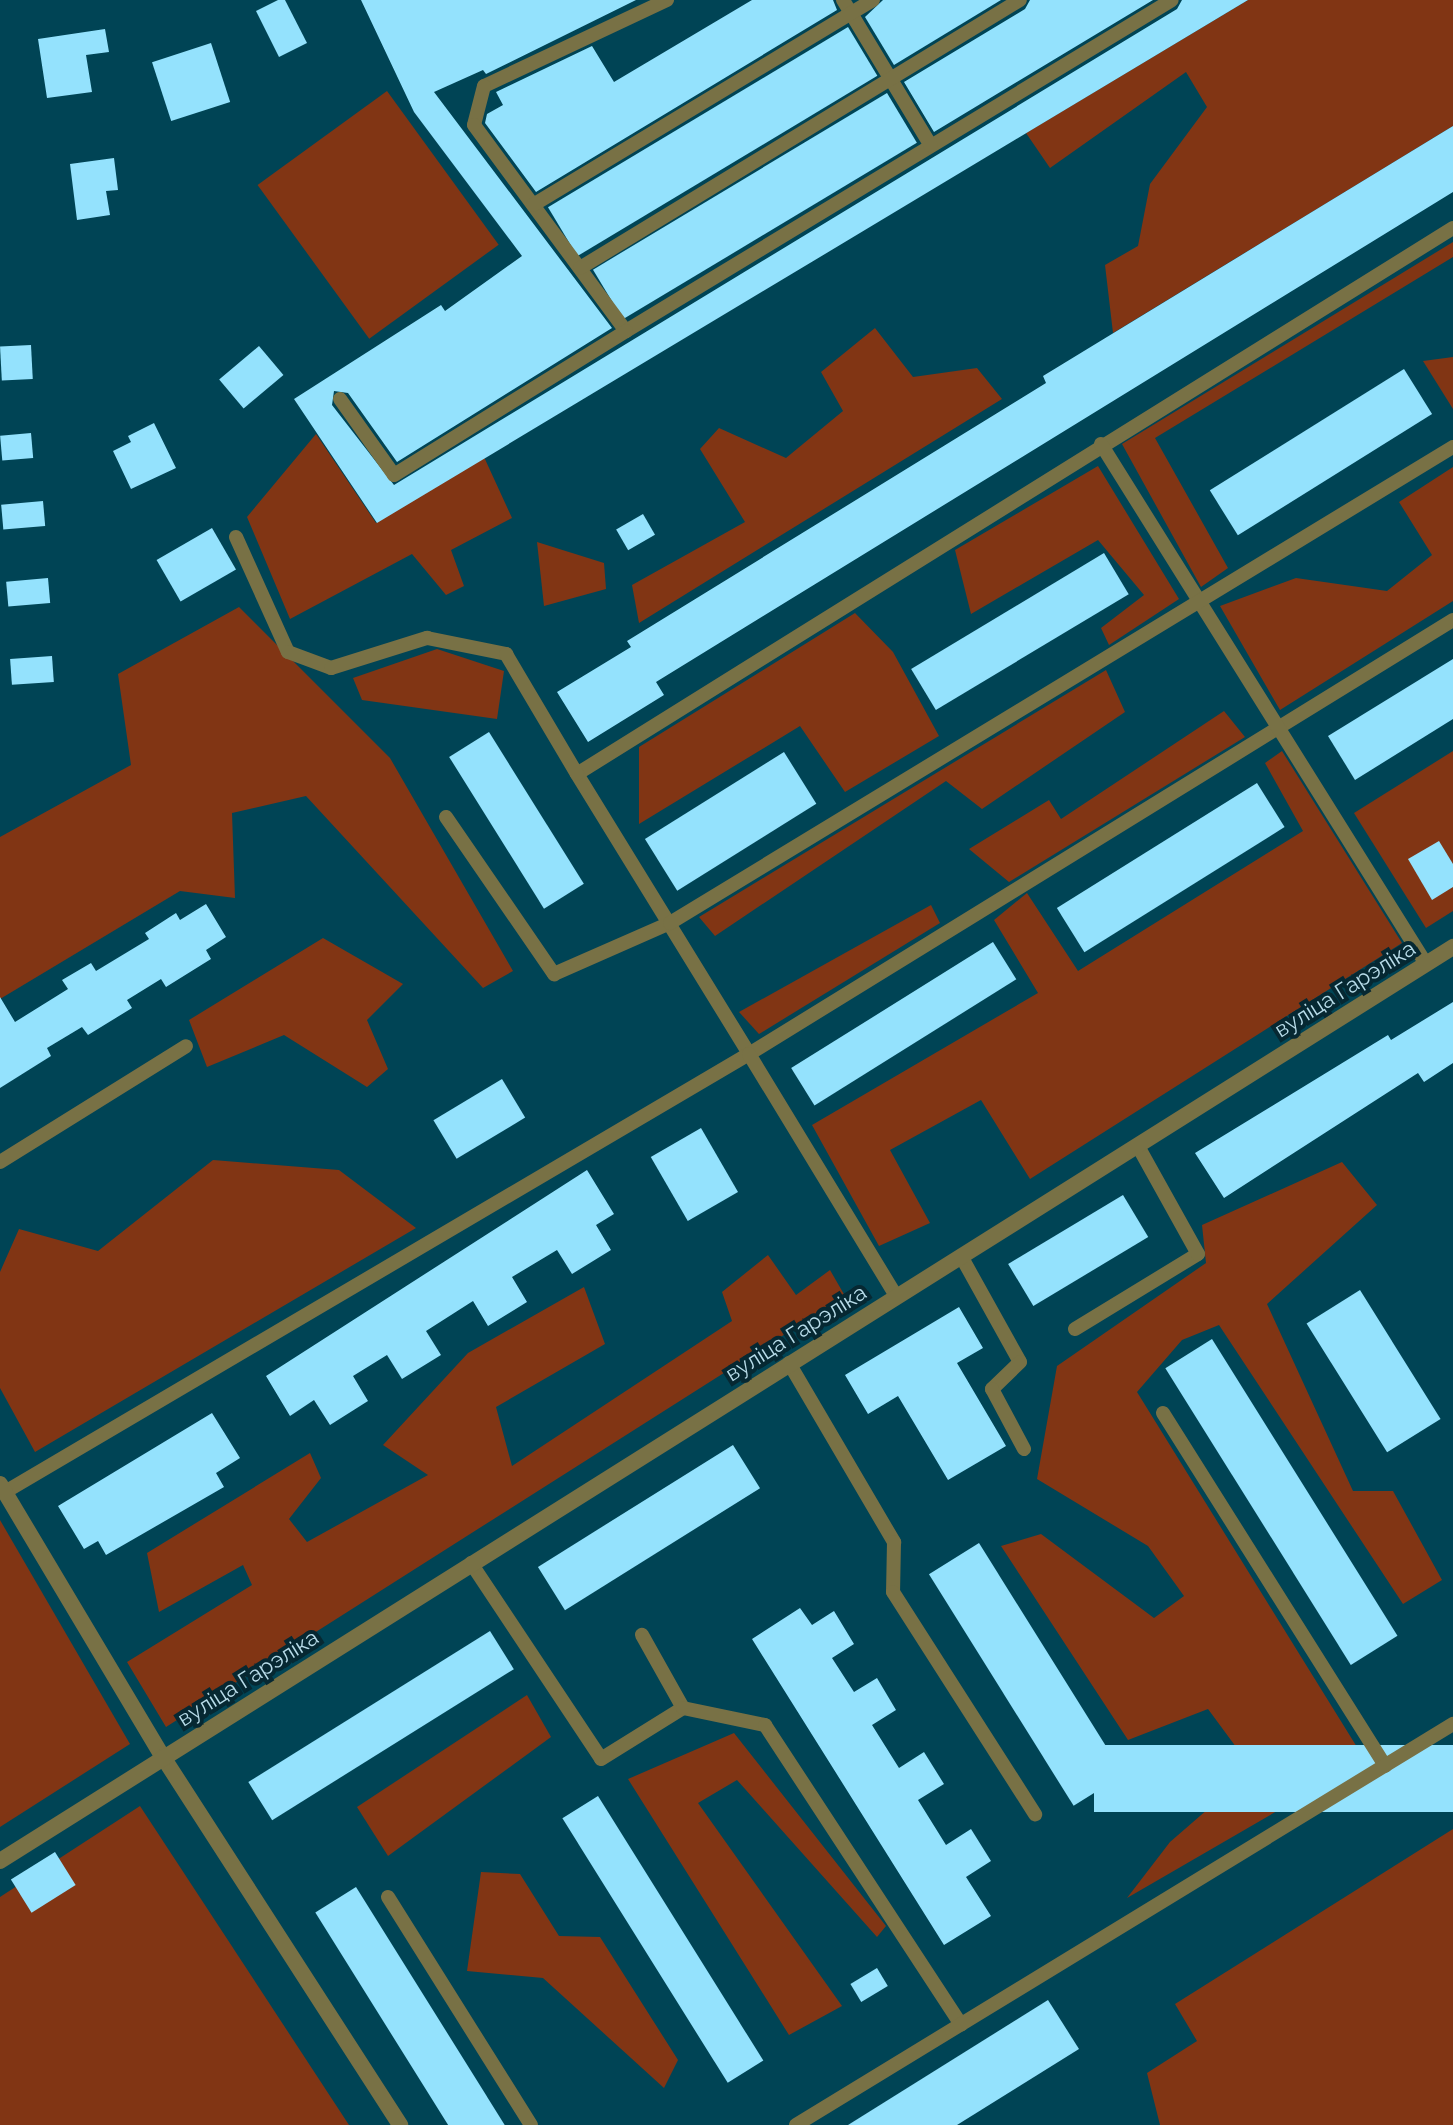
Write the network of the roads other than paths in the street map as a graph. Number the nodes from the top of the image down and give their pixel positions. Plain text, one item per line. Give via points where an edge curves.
1 (667, 0) edge
2 (873, 0) edge
3 (1020, 0) edge
4 (1172, 0) edge
5 (847, 7) edge
6 (890, 79) junction
7 (931, 146) junction
8 (533, 205) junction
9 (1453, 228) edge
10 (580, 268) junction
11 (626, 331) junction
12 (340, 399) dead end
13 (1101, 444) junction
14 (1453, 447) edge
15 (236, 537) dead end
16 (1199, 604) junction
17 (1453, 620) edge
18 (1278, 727) junction
19 (577, 774) junction
20 (446, 817) dead end
21 (670, 923) junction
22 (1453, 947) edge
23 (1426, 964) junction
24 (186, 1046) dead end
25 (749, 1054) junction
26 (1138, 1146) junction
27 (0, 1162) edge
28 (961, 1256) junction
29 (896, 1296) junction
30 (1075, 1329) dead end
31 (789, 1363) junction
32 (1163, 1413) dead end
33 (1024, 1449) dead end
34 (2, 1488) edge
35 (471, 1563) junction
36 (642, 1635) dead end
37 (683, 1708) junction
38 (1453, 1724) edge
39 (163, 1757) junction
40 (1385, 1766) junction
41 (1035, 1814) dead end
42 (0, 1861) edge
43 (388, 1897) dead end
44 (961, 2024) junction
45 (400, 2125) edge
46 (531, 2125) edge
47 (796, 2125) edge

1 - 8 lane via 484,86 474,125
2 - 5 lane
3 - 6 lane
4 - 7 lane
5 - 6 lane
5 - 8 lane
6 - 7 lane
6 - 10 lane
7 - 11 lane
8 - 10 lane
9 - 13 lane
10 - 11 lane
11 - 12 lane via 394,475
13 - 16 lane
13 - 19 lane
14 - 16 lane
15 - 19 lane via 288,652 331,668 427,638 506,654
16 - 18 lane
16 - 21 lane
17 - 18 lane
18 - 23 lane
18 - 25 lane
19 - 21 lane
20 - 21 lane via 554,974
21 - 25 lane
22 - 23 street, вуліца Гарэліка
23 - 26 street, вуліца Гарэліка
24 - 27 lane
25 - 29 lane
25 - 34 lane
26 - 28 street, вуліца Гарэліка
26 - 30 lane via 1198,1254
28 - 29 street, вуліца Гарэліка
28 - 33 lane via 1020,1362 992,1389
29 - 31 street, вуліца Гарэліка
31 - 35 street, вуліца Гарэліка
31 - 41 lane via 894,1542 893,1592
32 - 40 lane
34 - 39 street, вуліца Гарэліка
35 - 37 lane via 601,1759
35 - 39 street, вуліца Гарэліка
36 - 37 lane
37 - 44 lane via 765,1725
38 - 40 lane
39 - 42 street, вуліца Гарэліка
39 - 45 street, вуліца Гарэліка
40 - 44 lane
43 - 46 lane
44 - 47 lane

